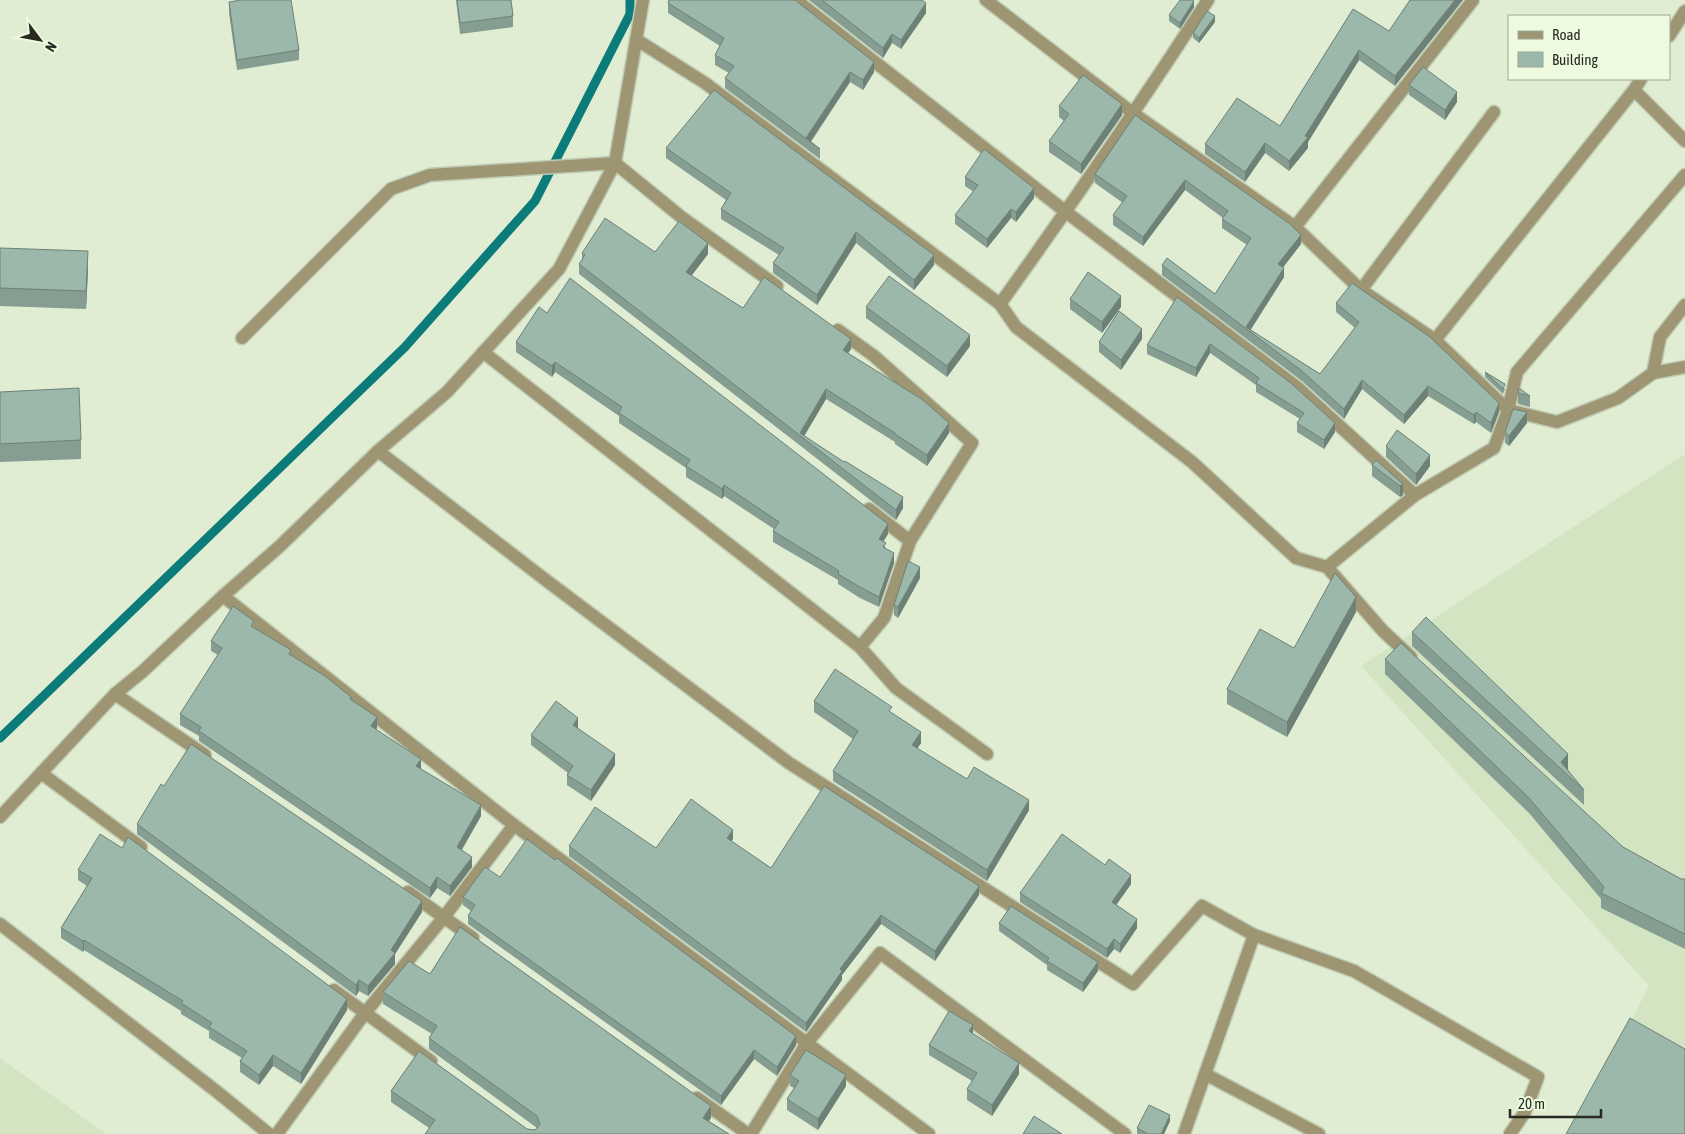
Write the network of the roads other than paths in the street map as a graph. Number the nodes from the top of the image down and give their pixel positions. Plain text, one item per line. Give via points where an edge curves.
1 (643, 0) edge
2 (796, 0) edge
3 (986, 0) edge
4 (1208, 0) edge
5 (1473, 0) edge
6 (1685, 11) edge
7 (1670, 34) edge
8 (637, 40) junction
9 (1640, 80) edge
10 (1634, 90) junction
11 (1494, 112) dead end
12 (1134, 114) junction
13 (1685, 141) edge
14 (615, 163) junction
15 (1685, 175) edge
16 (1066, 212) junction
17 (1295, 227) junction
18 (1361, 290) junction
19 (785, 292) edge
20 (1000, 304) junction
21 (1685, 305) edge
22 (825, 321) edge
23 (242, 338) dead end
24 (1435, 340) junction
25 (484, 352) junction
26 (1685, 367) edge
27 (1653, 373) junction
28 (1508, 410) junction
29 (378, 451) junction
30 (1415, 495) junction
31 (856, 499) edge
32 (910, 541) junction
33 (1327, 568) junction
34 (223, 596) junction
35 (860, 646) junction
36 (1419, 664) edge
37 (115, 694) junction
38 (988, 754) dead end
39 (214, 761) edge
40 (41, 773) junction
41 (0, 817) edge
42 (514, 825) junction
43 (151, 855) edge
44 (395, 883) edge
45 (444, 917) junction
46 (0, 924) edge
47 (1254, 935) junction
48 (484, 945) edge
49 (325, 984) edge
50 (365, 1013) junction
51 (807, 1043) junction
52 (444, 1071) edge
53 (1205, 1074) junction
54 (684, 1088) edge
55 (269, 1134) edge
56 (277, 1134) edge
57 (750, 1134) edge
58 (929, 1134) edge
59 (1126, 1134) edge
60 (1184, 1134) edge
61 (1319, 1134) edge
62 (1510, 1134) edge

1 - 8 street
2 - 16 street
3 - 12 street
4 - 12 street
5 - 17 street
6 - 7 street
8 - 14 street
8 - 20 street via 705,83
9 - 10 street
10 - 13 street
10 - 24 street
11 - 18 street
12 - 16 street
12 - 17 street
14 - 19 street via 680,216
14 - 23 street via 430,176 391,189
14 - 25 street via 563,272
15 - 28 street via 1517,372
16 - 20 street
16 - 30 street via 1297,388
17 - 18 street
18 - 24 street
20 - 33 street via 1016,327 1192,462 1296,558
21 - 27 street via 1660,337
22 - 32 street via 874,356 972,443
24 - 28 street
25 - 29 street via 448,392
25 - 35 street
26 - 27 street
27 - 28 street via 1618,398 1557,422
28 - 30 street via 1494,448
29 - 34 street
29 - 47 street via 789,762 1133,984 1202,906
30 - 33 street
31 - 32 street
32 - 35 street via 884,618
33 - 36 street via 1383,631
34 - 37 street
34 - 42 street
35 - 38 street via 896,688
37 - 39 street
37 - 40 street
40 - 41 street
40 - 43 street
42 - 45 street
42 - 51 street
44 - 45 street
45 - 48 street
45 - 50 street
46 - 55 street
47 - 53 street
47 - 62 street via 1354,971 1538,1077 1525,1112
49 - 50 street
50 - 52 street
50 - 56 street
51 - 57 street
51 - 58 street
51 - 59 street via 880,953
53 - 60 street
53 - 61 street
54 - 57 street

